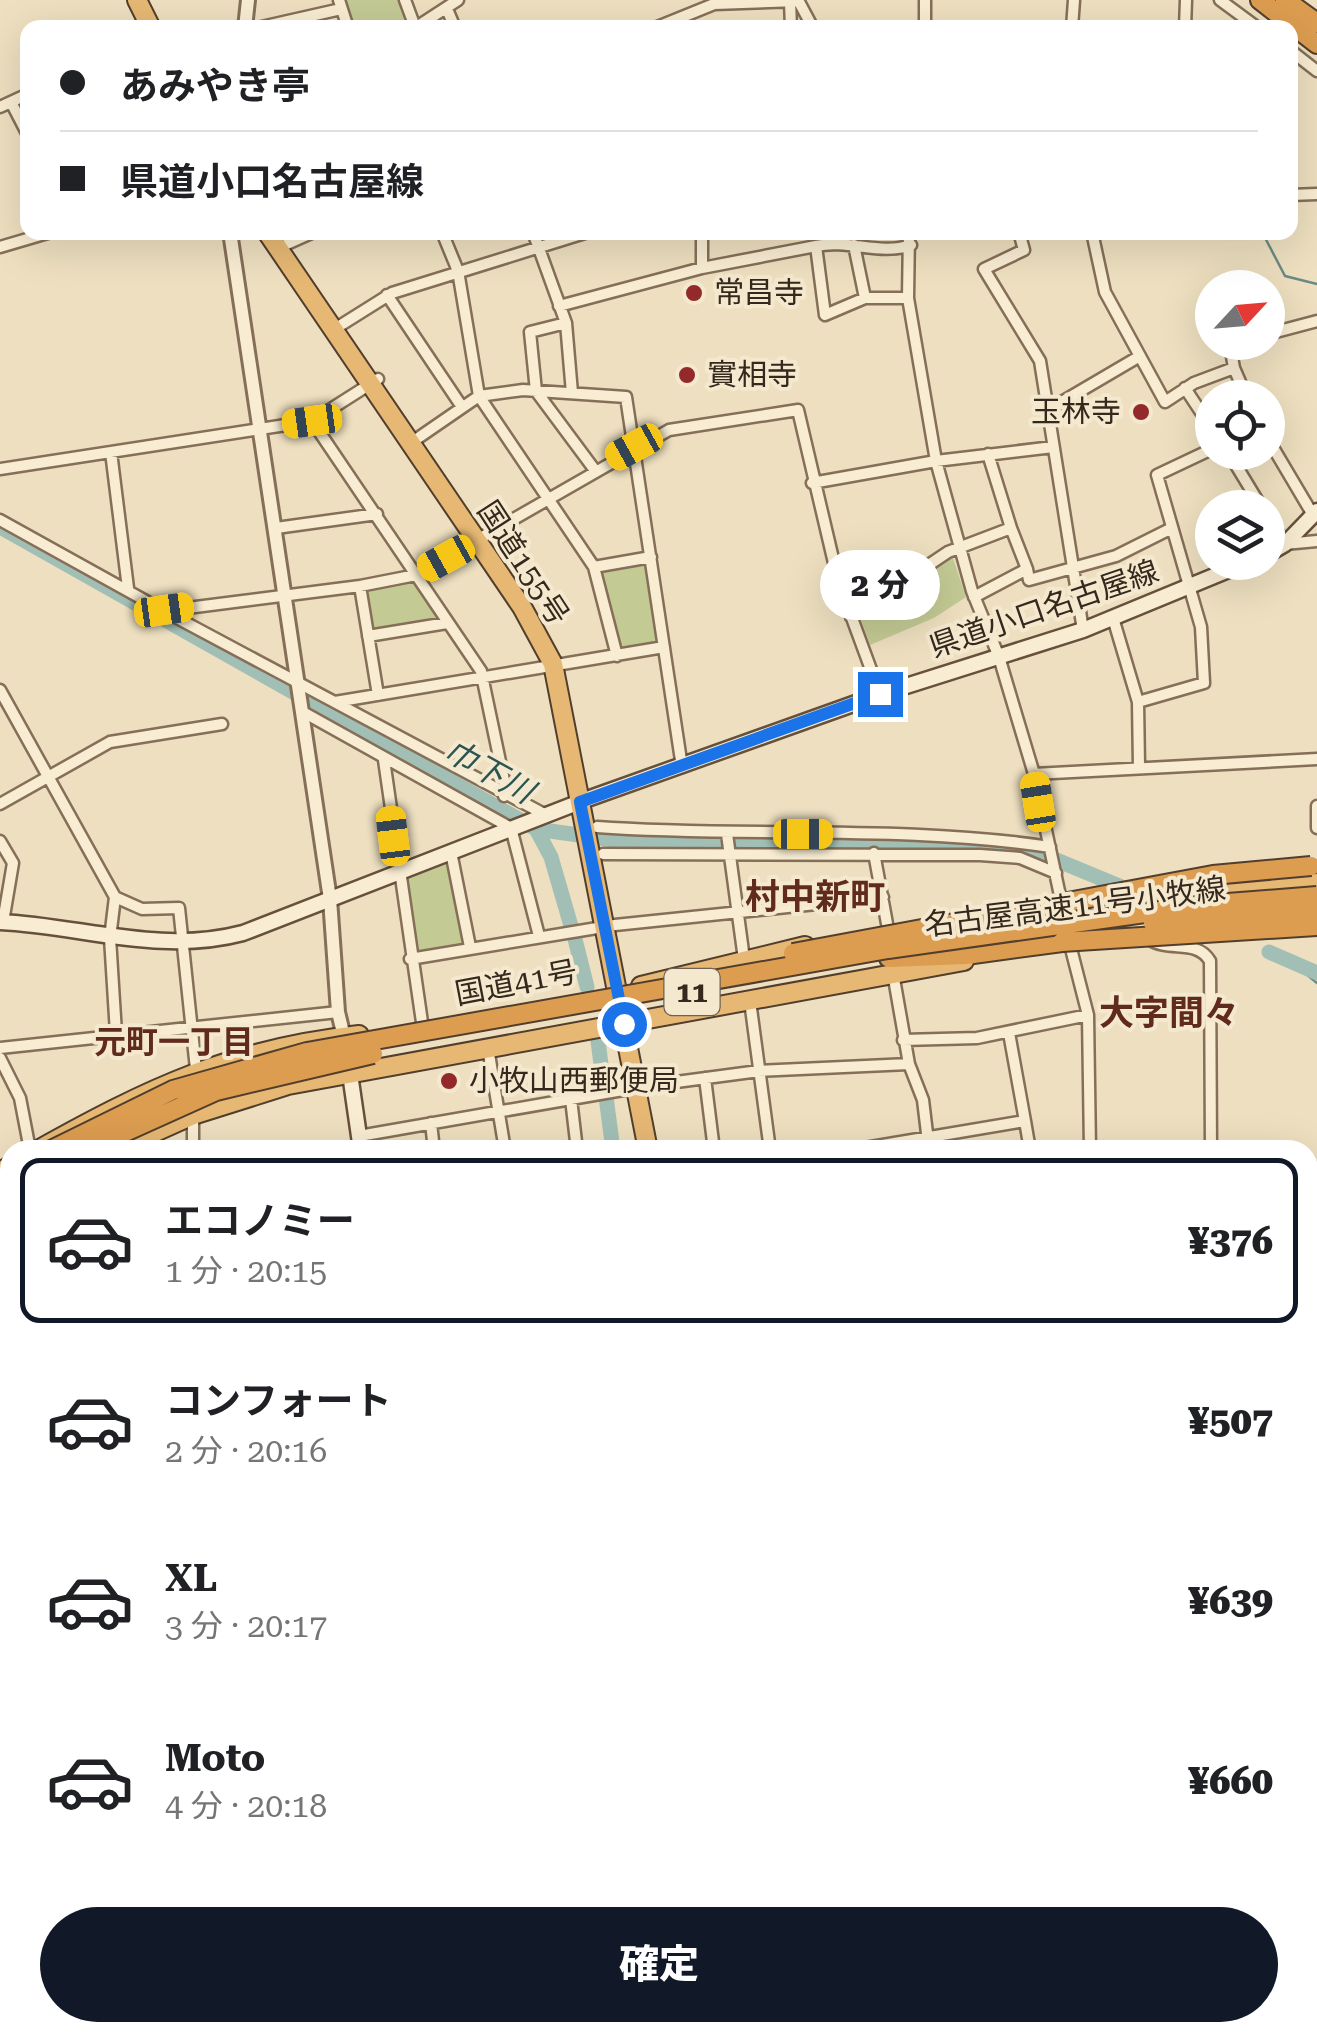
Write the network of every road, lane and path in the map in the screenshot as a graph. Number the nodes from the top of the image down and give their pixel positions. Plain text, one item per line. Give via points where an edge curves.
1 (798, 0) edge
2 (1220, 0) edge
3 (1260, 0) edge
4 (1286, 0) edge
5 (790, 1) edge
6 (340, 4) edge
7 (451, 4) edge
8 (285, 20) edge
9 (426, 20) edge
10 (677, 20) edge
11 (1247, 20) edge
12 (1286, 20) edge
13 (1317, 24) edge
14 (26, 240) edge
15 (231, 240) edge
16 (273, 240) edge
17 (283, 240) edge
18 (445, 240) edge
19 (536, 240) edge
20 (561, 240) edge
21 (702, 240) edge
22 (909, 240) edge
23 (910, 240) edge
24 (1021, 240) edge
25 (1093, 240) edge
26 (816, 246) junction
27 (854, 246) junction
28 (538, 247) junction
29 (0, 248) edge
30 (702, 268) junction
31 (458, 271) junction
32 (387, 296) junction
33 (864, 298) junction
34 (908, 298) junction
35 (559, 306) junction
36 (1317, 321) edge
37 (566, 323) junction
38 (341, 325) junction
39 (1285, 329) edge
40 (1140, 356) junction
41 (1233, 360) edge
42 (1234, 368) junction
43 (1239, 380) edge
44 (374, 381) junction
45 (1185, 388) junction
46 (536, 391) junction
47 (572, 393) junction
48 (478, 396) junction
49 (1195, 403) edge
50 (462, 407) junction
51 (1048, 410) junction
52 (312, 421) junction
53 (261, 428) junction
54 (418, 438) junction
55 (634, 447) junction
56 (1053, 447) junction
57 (110, 452) junction
58 (988, 454) junction
59 (1195, 457) edge
60 (936, 461) junction
61 (1285, 466) edge
62 (0, 469) edge
63 (594, 469) junction
64 (812, 482) junction
65 (546, 498) junction
66 (1315, 513) edge
67 (377, 514) junction
68 (0, 520) edge
69 (276, 528) junction
70 (1012, 528) junction
71 (1172, 528) junction
72 (481, 538) junction
73 (1317, 541) edge
74 (1285, 544) joint
75 (960, 549) junction
76 (651, 557) junction
77 (1071, 566) junction
78 (594, 567) junction
79 (1027, 569) junction
80 (416, 575) junction
81 (1205, 580) edge
82 (360, 586) junction
83 (1188, 587) junction
84 (128, 588) junction
85 (286, 593) junction
86 (974, 598) junction
87 (164, 610) junction
88 (851, 617) junction
89 (1113, 618) junction
90 (447, 624) junction
91 (1082, 630) junction
92 (368, 636) junction
93 (664, 647) junction
94 (617, 656) junction
95 (999, 658) junction
96 (558, 664) junction
97 (482, 676) junction
98 (299, 684) junction
99 (0, 690) edge
100 (880, 694) junction
101 (378, 695) junction
102 (1138, 702) junction
103 (333, 703) junction
104 (303, 712) junction
105 (222, 724) dead end
106 (1317, 759) edge
107 (384, 760) junction
108 (1139, 766) junction
109 (682, 767) junction
110 (1034, 774) junction
111 (48, 776) junction
112 (504, 796) junction
113 (586, 800) junction
114 (0, 804) edge
115 (1317, 806) edge
116 (546, 815) junction
117 (511, 828) junction
118 (1317, 828) edge
119 (728, 834) junction
120 (596, 840) junction
121 (0, 841) edge
122 (1050, 847) junction
123 (451, 852) junction
124 (729, 853) junction
125 (874, 853) junction
126 (1317, 866) edge
127 (398, 872) junction
128 (1056, 872) junction
129 (1317, 882) edge
130 (1317, 896) edge
131 (115, 897) junction
132 (330, 898) junction
133 (883, 898) junction
134 (1061, 901) junction
135 (1317, 910) edge
136 (736, 914) junction
137 (1, 922) edge
138 (610, 926) junction
139 (1317, 926) edge
140 (888, 929) junction
141 (539, 936) junction
142 (1147, 937) junction
143 (110, 938) junction
144 (184, 942) junction
145 (1069, 944) junction
146 (470, 947) junction
147 (744, 958) junction
148 (410, 959) junction
149 (891, 965) junction
150 (687, 982) junction
151 (623, 990) junction
152 (750, 1001) junction
153 (338, 1012) junction
154 (1088, 1015) junction
155 (629, 1022) junction
156 (191, 1026) junction
157 (423, 1029) junction
158 (116, 1033) junction
159 (1009, 1033) junction
160 (344, 1037) junction
161 (389, 1040) junction
162 (903, 1040) junction
163 (0, 1048) edge
164 (488, 1048) junction
165 (0, 1058) edge
166 (909, 1064) junction
167 (196, 1070) junction
168 (758, 1071) junction
169 (350, 1072) junction
170 (704, 1078) junction
171 (641, 1087) junction
172 (571, 1100) junction
173 (501, 1112) junction
174 (193, 1116) junction
175 (1025, 1121) junction
176 (431, 1123) junction
177 (28, 1140) edge
178 (56, 1140) edge
179 (71, 1140) edge
180 (93, 1140) edge
181 (106, 1140) edge
182 (138, 1140) edge
183 (193, 1140) edge
184 (360, 1140) edge
185 (371, 1140) edge
186 (433, 1140) edge
187 (504, 1140) edge
188 (576, 1140) edge
189 (647, 1140) edge
190 (655, 1140) edge
191 (713, 1140) edge
192 (768, 1140) edge
193 (927, 1140) edge
194 (944, 1140) edge
195 (1028, 1140) edge
196 (1090, 1140) edge
197 (1211, 1140) edge

1 - 5 street
2 - 11 street
3 - 12 highway
4 - 13 highway
5 - 10 street via 714,4
6 - 8 street
7 - 9 street
14 - 29 street
15 - 53 street
16 - 44 highway, 国道155号
17 - 38 highway, 国道155号
18 - 31 street
19 - 28 street
20 - 28 street
21 - 30 street
22 - 27 street via 894,251
23 - 34 street
24 - 51 street via 1024,250 984,269 1040,361
25 - 40 street via 1098,274
26 - 27 street
26 - 30 street
26 - 33 street via 825,315
27 - 33 street
28 - 31 street
28 - 35 street
30 - 35 street
31 - 32 street
31 - 48 street
32 - 38 street
32 - 50 street
33 - 34 street
34 - 60 street
35 - 37 street
36 - 39 street
37 - 46 street via 530,332
37 - 47 street
38 - 44 highway, 国道155号
40 - 45 street via 1165,402
40 - 51 street
41 - 42 street
42 - 43 street
42 - 45 street
44 - 52 street
44 - 54 highway, 国道155号
44 - 72 highway, 国道155号
45 - 49 street
46 - 47 street
46 - 48 street
46 - 63 street
47 - 55 street via 626,397
48 - 50 street
48 - 65 street
50 - 54 street
51 - 56 street
52 - 53 street
52 - 67 street
53 - 57 street
53 - 69 street
54 - 72 highway, 国道155号
55 - 63 street
55 - 64 street via 669,430 798,410
55 - 76 street
56 - 58 street
56 - 77 street
57 - 62 street
57 - 84 street
58 - 60 street
58 - 70 street
59 - 71 street via 1157,475
60 - 64 street
60 - 75 street
61 - 66 street
63 - 65 street
64 - 88 street
65 - 72 street
65 - 78 street
66 - 74 main road
67 - 69 street
67 - 80 street
68 - 84 street
69 - 85 street
70 - 75 street
70 - 79 street
71 - 77 street via 1116,556
71 - 83 street
72 - 80 street
72 - 96 highway, 国道155号 via 548,630
73 - 74 street
75 - 86 street
75 - 88 street
76 - 78 street
76 - 93 street
77 - 79 street via 1029,580
77 - 91 street
78 - 94 street
79 - 86 street
80 - 82 street
80 - 90 street
81 - 83 main road, 県道小口名古屋線
82 - 85 street
82 - 92 street
83 - 89 main road, 県道小口名古屋線
83 - 102 street via 1201,626 1204,683
84 - 87 street
85 - 87 street
85 - 98 street
86 - 95 street
87 - 98 street
88 - 100 street
89 - 91 main road, 県道小口名古屋線
89 - 102 street
90 - 92 street
90 - 97 street
91 - 95 main road, 県道小口名古屋線
92 - 101 street
93 - 94 street
93 - 109 street
94 - 96 street
95 - 100 main road, 県道小口名古屋線
95 - 110 street
96 - 97 street
96 - 113 highway, 国道155号
97 - 101 street
97 - 112 street
98 - 103 street
98 - 104 street
99 - 111 street
100 - 109 main road, 県道小口名古屋線
101 - 103 street
102 - 108 street
103 - 112 street
104 - 107 street
104 - 132 street
105 - 111 street via 110,742
106 - 108 street
107 - 117 street
107 - 127 street
108 - 110 street
109 - 113 main road, 県道小口名古屋線
110 - 122 street
111 - 114 street
111 - 131 street
112 - 116 street
113 - 116 main road, 県道小口名古屋線
113 - 120 highway, 国道155号
115 - 118 street
116 - 117 main road, 県道小口名古屋線
117 - 123 main road, 県道小口名古屋線
117 - 141 street
119 - 120 street
119 - 122 street via 926,836
119 - 124 street
120 - 124 street
120 - 138 highway, 国道155号
121 - 137 street via 12,862
122 - 128 street
123 - 127 main road, 県道小口名古屋線
123 - 146 street
124 - 125 street
124 - 136 street
125 - 128 street via 1020,858
125 - 133 street
126 - 150 highway, bridge via 1213,876 820,947
127 - 132 main road, 県道小口名古屋線
127 - 148 street
128 - 134 street
129 - 134 highway, 国道41号
130 - 150 highway, 11, bridge via 1202,904
131 - 143 street
131 - 144 street via 142,910 179,908
132 - 144 main road, 県道小口名古屋線 via 243,933
132 - 153 street
133 - 136 street
133 - 140 street
134 - 140 highway, 国道41号
134 - 145 street
135 - 149 highway, 名古屋高速11号小牧線 / 11, bridge via 1072,930
136 - 138 street
136 - 147 street
137 - 143 main road, 県道小口名古屋線
138 - 141 street
138 - 151 highway, 国道155号
139 - 142 highway, 国道41号 via 1293,922
139 - 149 highway, bridge via 1128,935
140 - 147 highway, 国道41号
141 - 146 street
142 - 145 highway, 国道41号
142 - 197 street via 1161,947 1190,946 1210,961
143 - 144 main road, 県道小口名古屋線
143 - 158 street
144 - 156 street
145 - 149 highway, 国道41号
145 - 154 street
146 - 148 street
147 - 151 highway, 国道41号
148 - 157 street
149 - 152 highway, 国道41号
149 - 162 street
149 - 181 highway, 名古屋高速11号小牧線 / 11, bridge via 612,1006 254,1080 179,1104
150 - 161 highway, 11, bridge
151 - 155 highway, 国道155号
151 - 157 highway, 国道41号
152 - 155 highway, 国道41号
152 - 168 street
153 - 156 street
153 - 160 street
154 - 159 street
154 - 196 street
155 - 164 highway, 国道41号
155 - 171 highway, 国道155号
156 - 158 street
156 - 167 street
157 - 160 highway, 国道41号
158 - 163 street
159 - 162 street
159 - 175 street
160 - 167 highway, 国道41号
160 - 169 main road
161 - 179 highway, 11, bridge via 210,1076
161 - 180 highway, bridge via 223,1079
162 - 166 street
164 - 169 highway, 国道41号
164 - 173 street
165 - 177 street via 20,1098
166 - 168 street
166 - 193 street via 923,1100
167 - 178 highway, 国道41号
168 - 170 street
168 - 192 street
169 - 174 highway, 国道41号
169 - 184 main road
170 - 171 street
170 - 191 street
171 - 172 street
171 - 189 highway, 国道155号
171 - 190 highway, 国道155号
172 - 173 street
172 - 188 street
173 - 176 street
173 - 187 street
174 - 182 highway, 国道41号
174 - 183 street
175 - 194 street
175 - 195 street
176 - 185 street
176 - 186 street

